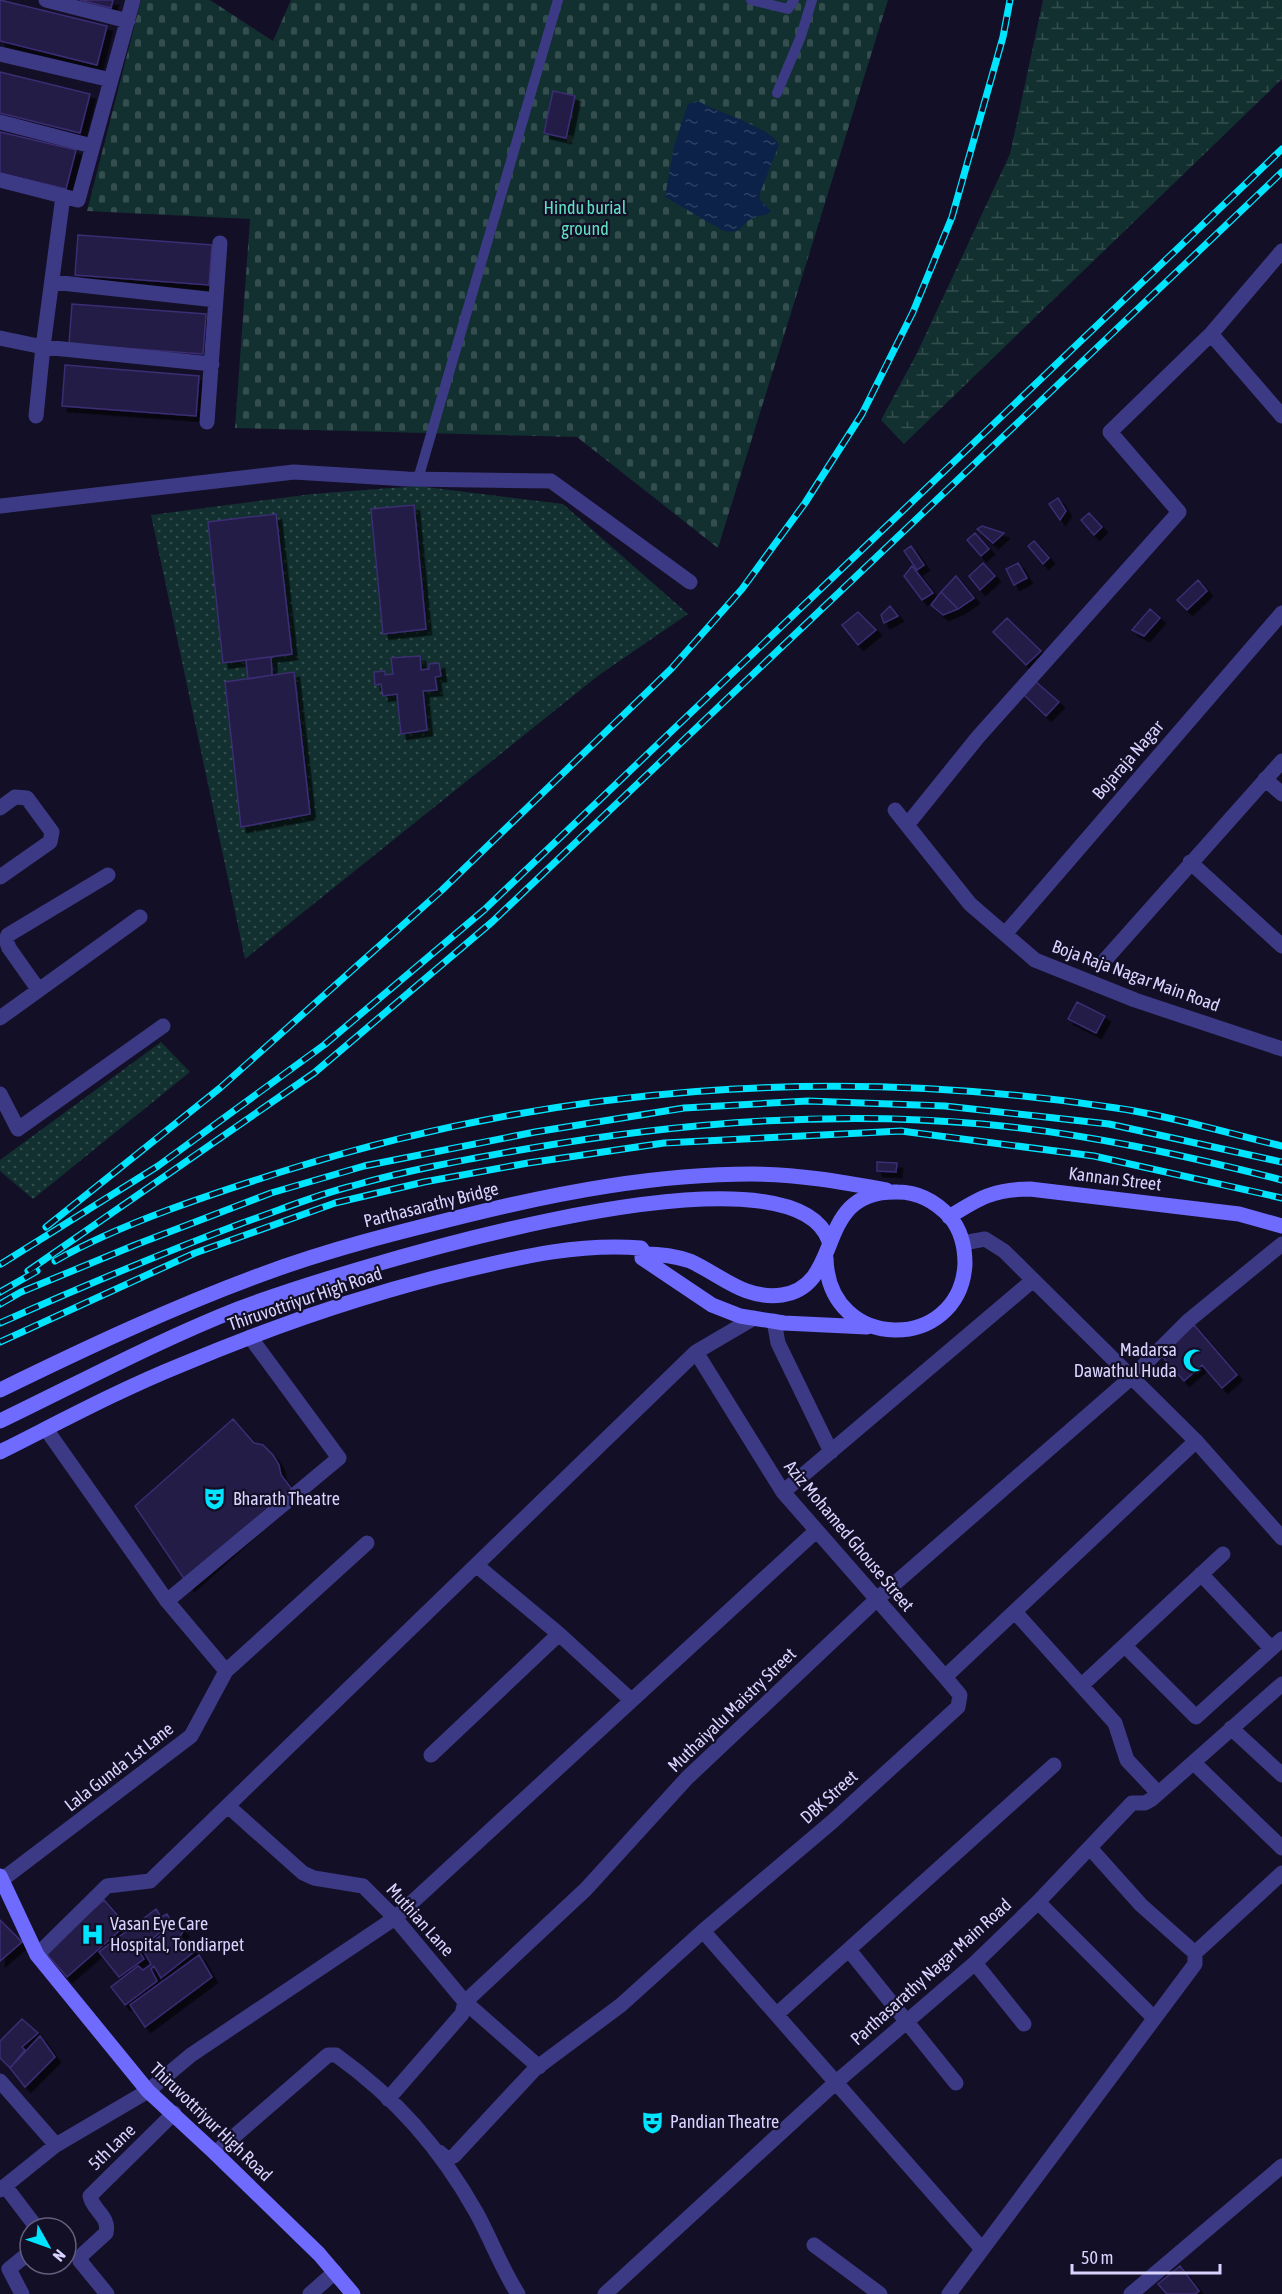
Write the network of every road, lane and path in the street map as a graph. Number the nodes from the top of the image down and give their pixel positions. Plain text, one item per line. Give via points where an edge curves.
1 (46, 0) edge
2 (133, 0) edge
3 (558, 0) edge
4 (751, 0) edge
5 (794, 0) edge
6 (812, 0) edge
7 (128, 21) junction
8 (0, 54) edge
9 (111, 80) junction
10 (777, 93) dead end
11 (0, 122) edge
12 (92, 146) junction
13 (0, 180) edge
14 (71, 198) junction
15 (220, 243) dead end
16 (1282, 251) edge
17 (51, 282) junction
18 (216, 300) junction
19 (1211, 334) junction
20 (0, 339) edge
21 (43, 348) junction
22 (212, 364) junction
23 (36, 416) dead end
24 (1282, 416) edge
25 (207, 422) dead end
26 (418, 479) junction
27 (0, 506) edge
28 (690, 582) dead end
29 (1282, 613) edge
30 (1282, 760) edge
31 (1265, 778) junction
32 (1282, 794) edge
33 (0, 808) edge
34 (895, 810) dead end
35 (907, 825) junction
36 (1190, 862) junction
37 (108, 875) dead end
38 (0, 877) edge
39 (140, 917) dead end
40 (1005, 934) junction
41 (1282, 946) edge
42 (1105, 960) dead end
43 (38, 989) junction
44 (0, 1018) edge
45 (163, 1026) dead end
46 (1281, 1048) edge
47 (0, 1094) edge
48 (897, 1192) junction
49 (949, 1217) junction
50 (1282, 1226) edge
51 (829, 1241) junction
52 (963, 1243) junction
53 (1282, 1244) edge
54 (641, 1248) junction
55 (826, 1258) junction
56 (1032, 1281) junction
57 (754, 1318) junction
58 (774, 1321) junction
59 (875, 1328) junction
60 (250, 1337) junction
61 (696, 1352) junction
62 (1133, 1376) junction
63 (0, 1390) edge
64 (0, 1421) edge
65 (46, 1429) junction
66 (1196, 1441) junction
67 (0, 1452) edge
68 (831, 1452) junction
69 (783, 1492) junction
70 (816, 1531) junction
71 (1282, 1538) edge
72 (367, 1543) dead end
73 (1222, 1554) dead end
74 (476, 1565) junction
75 (1201, 1574) junction
76 (877, 1599) junction
77 (166, 1601) junction
78 (1015, 1612) junction
79 (559, 1634) junction
80 (1277, 1644) edge
81 (1125, 1646) junction
82 (226, 1671) junction
83 (945, 1677) junction
84 (1282, 1684) edge
85 (1082, 1685) junction
86 (631, 1700) junction
87 (1231, 1728) junction
88 (431, 1755) dead end
89 (1194, 1763) junction
90 (1054, 1765) dead end
91 (1282, 1775) edge
92 (1158, 1793) junction
93 (229, 1807) junction
94 (1090, 1848) junction
95 (1282, 1848) edge
96 (1282, 1873) edge
97 (1, 1878) edge
98 (1038, 1902) junction
99 (395, 1918) junction
100 (703, 1931) junction
101 (849, 1950) junction
102 (1195, 1953) junction
103 (37, 1955) junction
104 (975, 1963) junction
105 (465, 2002) junction
106 (777, 2014) junction
107 (1153, 2017) junction
108 (906, 2022) junction
109 (1024, 2024) dead end
110 (539, 2067) junction
111 (0, 2081) edge
112 (956, 2083) dead end
113 (834, 2084) junction
114 (148, 2091) junction
115 (388, 2099) junction
116 (174, 2114) junction
117 (56, 2145) junction
118 (440, 2152) junction
119 (216, 2153) junction
120 (1282, 2166) edge
121 (2, 2188) edge
122 (26, 2216) edge
123 (814, 2245) dead end
124 (982, 2249) junction
125 (18, 2262) edge
126 (335, 2272) junction
127 (22, 2294) edge
128 (107, 2294) edge
129 (310, 2294) edge
130 (353, 2294) edge
131 (518, 2294) edge
132 (605, 2294) edge
133 (880, 2294) edge
134 (949, 2294) edge
135 (1131, 2294) edge

1 - 7 street
2 - 7 street
3 - 26 lane
4 - 5 lane via 789,9
6 - 10 lane
7 - 9 street
8 - 9 street
9 - 12 street
11 - 12 street
12 - 14 street
13 - 14 street
14 - 17 street
15 - 18 street
16 - 19 street
17 - 18 street
17 - 21 street
18 - 22 street
19 - 24 street
19 - 35 street via 1110,432 1179,512 978,737
20 - 21 street
21 - 22 street
21 - 23 street
22 - 25 street
26 - 27 street via 294,472
26 - 28 street via 551,481
29 - 40 street, Bojaraja Nagar
30 - 31 street
31 - 32 street
31 - 36 street
33 - 38 street via 15,797 27,798 52,837
34 - 35 street, Boja Raja Nagar Main Road
35 - 40 street, Boja Raja Nagar Main Road via 970,904
36 - 41 street
36 - 42 street
37 - 43 street via 8,935 9,948
39 - 43 street
40 - 46 street, Boja Raja Nagar Main Road via 1047,966
43 - 44 street
45 - 47 street via 18,1129
48 - 49 main road via 924,1197
48 - 51 main road via 879,1194 855,1205
48 - 63 main road, Parthasarathy Bridge via 818,1178 754,1174 667,1178 510,1204 266,1273 167,1312
49 - 50 main road, Kannan Street via 986,1194 1030,1189 1239,1214
49 - 52 main road
51 - 55 main road
51 - 64 main road via 821,1225 811,1217 756,1199 708,1197 610,1210 465,1241 350,1271 184,1332
52 - 56 street via 991,1240
52 - 59 main road via 962,1279 944,1311 912,1329
53 - 62 street, Muthaiyalu Maistry Street via 1188,1321
54 - 55 main road, Thiruvottriyur High Road via 645,1254 689,1261 740,1289 765,1296 798,1290 815,1276
54 - 57 main road via 642,1258 712,1305
54 - 60 main road, Thiruvottriyur High Road via 568,1249 527,1256 403,1287
55 - 59 main road via 830,1286 838,1302 858,1321
56 - 62 street
56 - 68 street
57 - 58 main road
57 - 61 street
58 - 59 main road
58 - 68 street via 778,1343
60 - 65 main road, Thiruvottriyur High Road via 162,1373
60 - 77 street via 339,1458
61 - 69 street, Aziz Mohamed Ghouse Street
61 - 74 street
62 - 66 street
62 - 76 street, Muthaiyalu Maistry Street
65 - 67 main road, Thiruvottriyur High Road
65 - 77 street
66 - 71 street
66 - 78 street
68 - 69 street
69 - 70 street, Aziz Mohamed Ghouse Street
70 - 76 street, Aziz Mohamed Ghouse Street
70 - 86 street
72 - 82 street, Lala Gunda 1st Lane
73 - 75 street
74 - 79 street
74 - 93 street
75 - 80 street
75 - 81 street
76 - 83 street, Aziz Mohamed Ghouse Street
76 - 105 street, Muthaiyalu Maistry Street via 687,1778 586,1889
77 - 82 street
78 - 83 street
78 - 85 street
79 - 86 street
79 - 88 street
80 - 81 street via 1196,1717
81 - 85 street
82 - 97 street, Lala Gunda 1st Lane via 191,1736
83 - 100 street, DBK Street via 960,1695 958,1707 833,1821
84 - 87 street, Parthasarathy Nagar Main Road
85 - 92 street via 1115,1723 1128,1760
86 - 99 street
87 - 89 street, Parthasarathy Nagar Main Road
87 - 91 street
89 - 92 street, Parthasarathy Nagar Main Road
89 - 95 street
90 - 101 street
92 - 94 street, Parthasarathy Nagar Main Road via 1145,1803 1132,1803
93 - 99 street, Muthian Lane via 303,1873 363,1886
93 - 103 street via 150,1881 107,1886
94 - 98 street, Parthasarathy Nagar Main Road
94 - 102 street via 1141,1905
96 - 102 street
97 - 103 main road, Thiruvottriyur High Road
98 - 104 street, Parthasarathy Nagar Main Road
98 - 107 street
99 - 105 street, Muthian Lane
99 - 114 street via 191,2055
100 - 106 street
100 - 110 street, DBK Street via 621,2005
101 - 106 street
101 - 108 street
102 - 107 street via 1195,1964
103 - 114 main road, Thiruvottriyur High Road
104 - 108 street, Parthasarathy Nagar Main Road
104 - 109 street
105 - 110 street, Muthian Lane
105 - 115 street, Muthaiyalu Maistry Street via 462,2014
106 - 113 street
107 - 124 street
108 - 112 street
108 - 113 street, Parthasarathy Nagar Main Road
110 - 118 street, DBK Street via 454,2156 446,2158
111 - 117 street
113 - 124 street
113 - 132 street, Parthasarathy Nagar Main Road
114 - 116 main road, Thiruvottriyur High Road
114 - 117 street
115 - 118 street
115 - 119 street via 339,2056 331,2054
116 - 119 main road, Thiruvottriyur High Road
116 - 128 street, 5th Lane via 90,2196 108,2229 80,2261
117 - 121 street
118 - 131 street
119 - 126 main road, Thiruvottriyur High Road
120 - 135 street
121 - 122 street
123 - 133 street
124 - 134 street
125 - 127 street via 9,2269
126 - 129 street
126 - 130 main road, Thiruvottriyur High Road

